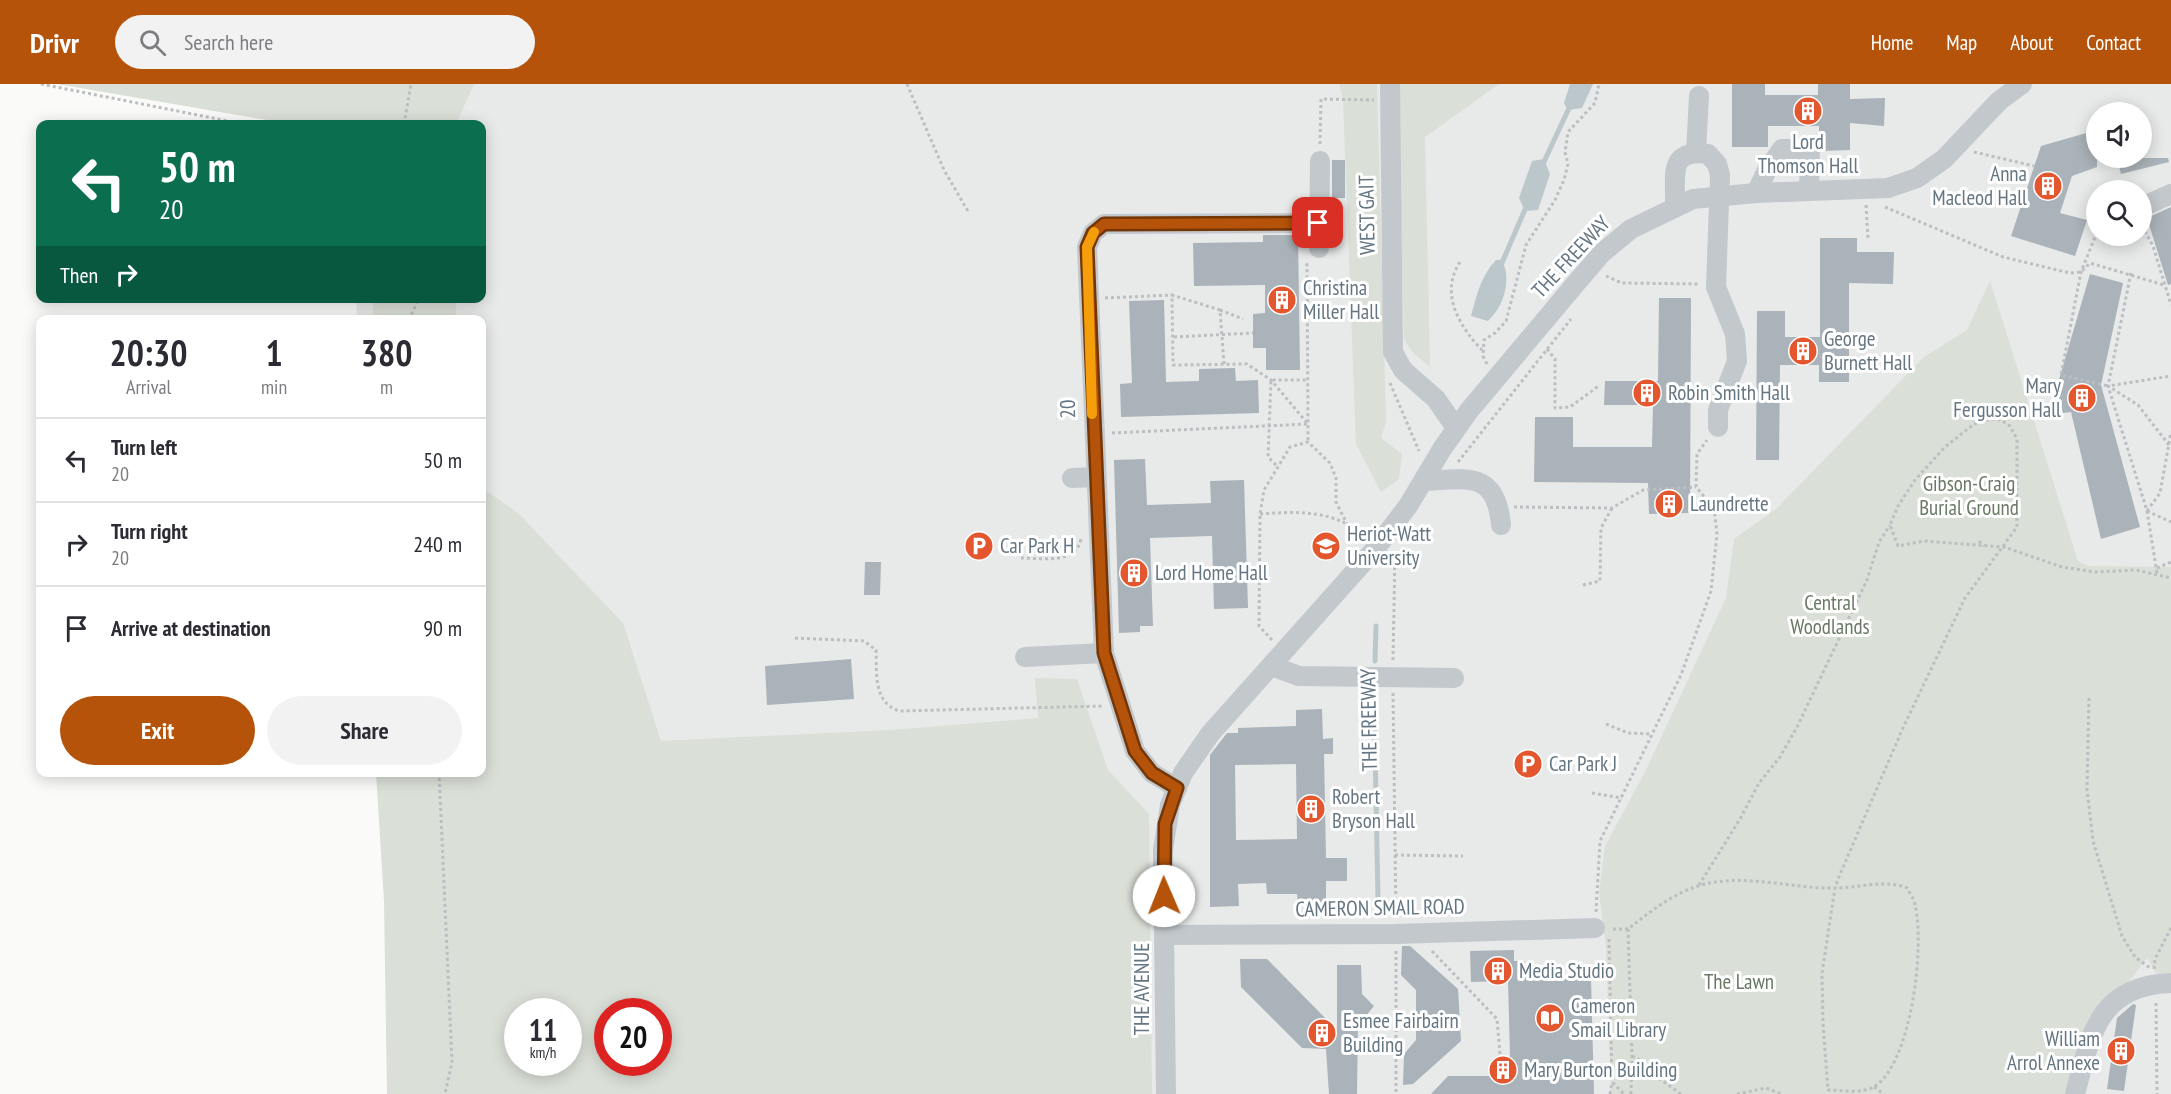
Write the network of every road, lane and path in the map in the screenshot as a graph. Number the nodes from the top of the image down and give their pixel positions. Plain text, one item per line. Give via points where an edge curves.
1 (41, 84) edge
2 (411, 84) edge
3 (908, 84) edge
4 (1599, 84) edge
5 (2022, 84) edge
6 (1390, 92) edge
7 (1699, 96) dead end
8 (223, 120) edge
9 (405, 120) edge
10 (1696, 153) junction
11 (1992, 155) dead end
12 (1320, 161) joint
13 (2034, 166) dead end
14 (1809, 191) junction
15 (1756, 193) junction
16 (2171, 194) edge
17 (1720, 195) junction
18 (2152, 203) edge
19 (1855, 205) dead end
20 (1866, 205) junction
21 (1676, 206) junction
22 (1874, 206) dead end
23 (1882, 207) dead end
24 (969, 213) dead end
25 (1318, 223) junction
26 (1868, 238) dead end
27 (2152, 244) edge
28 (2091, 246) edge
29 (1313, 253) joint
30 (1460, 262) dead end
31 (1611, 270) dead end
32 (2081, 272) junction
33 (2131, 273) junction
34 (2164, 285) junction
35 (1716, 286) junction
36 (1172, 295) junction
37 (1088, 298) junction
38 (2171, 305) edge
39 (1220, 310) junction
40 (1576, 313) dead end
41 (1243, 319) dead end
42 (1253, 333) dead end
43 (1223, 334) junction
44 (1174, 337) junction
45 (1547, 349) junction
46 (1484, 351) junction
47 (1224, 364) junction
48 (2171, 376) edge
49 (1496, 378) junction
50 (1271, 380) junction
51 (1307, 380) junction
52 (1600, 385) dead end
53 (2108, 386) junction
54 (1436, 399) junction
55 (1468, 412) junction
56 (1308, 424) junction
57 (1268, 426) junction
58 (1718, 427) joint
59 (1456, 428) junction
60 (2171, 432) edge
61 (1093, 434) junction
62 (1308, 442) junction
63 (2169, 445) junction
64 (1276, 466) junction
65 (1096, 477) junction
66 (1072, 478) dead end
67 (1446, 480) junction
68 (1423, 481) junction
69 (1696, 487) junction
70 (1612, 508) junction
71 (2147, 511) junction
72 (1260, 514) junction
73 (1500, 516) joint
74 (2171, 522) edge
75 (1347, 524) junction
76 (1890, 525) junction
77 (1082, 533) dead end
78 (1979, 541) dead end
79 (1398, 545) dead end
80 (1984, 546) junction
81 (2004, 547) junction
82 (1376, 548) junction
83 (1021, 558) dead end
84 (1393, 560) junction
85 (2171, 562) edge
86 (2088, 566) dead end
87 (2157, 568) junction
88 (2086, 571) junction
89 (2157, 573) junction
90 (2171, 578) edge
91 (1583, 585) dead end
92 (795, 638) dead end
93 (1278, 646) dead end
94 (1104, 653) junction
95 (1025, 657) dead end
96 (1271, 666) junction
97 (1454, 678) dead end
98 (1393, 679) junction
99 (2089, 698) dead end
100 (1121, 706) junction
101 (1606, 724) dead end
102 (1652, 734) junction
103 (439, 777) edge
104 (1177, 788) junction
105 (1592, 792) dead end
106 (1622, 798) junction
107 (1395, 855) junction
108 (1463, 856) dead end
109 (1699, 886) junction
110 (1835, 888) junction
111 (1602, 928) junction
112 (2171, 928) edge
113 (1405, 933) junction
114 (1165, 935) junction
115 (2160, 979) edge
116 (1632, 1056) junction
117 (1501, 1065) dead end
118 (1612, 1082) junction
119 (1874, 1088) junction
120 (1828, 1092) edge
121 (445, 1094) edge
122 (1166, 1094) edge
123 (1396, 1094) edge
124 (1610, 1094) edge
125 (1624, 1094) edge
126 (1631, 1094) edge
127 (1681, 1094) edge
128 (1737, 1094) edge
129 (1782, 1094) edge
130 (1884, 1094) edge
131 (2075, 1094) edge
132 (2157, 1094) edge

1 - 8 path
2 - 9 path
3 - 24 path via 925,128
4 - 46 path via 1595,103 1568,132 1564,180 1526,245 1506,321 1484,340
5 - 14 street via 1999,101 1944,159 1917,178 1888,188
6 - 12 path via 1321,99
6 - 54 street, WEST GAIT via 1393,352 1403,370
7 - 10 street
10 - 17 street via 1708,154 1717,164
10 - 21 street via 1682,157 1676,164
11 - 13 path
12 - 25 street
14 - 15 street
14 - 15 street via 1810,149 1782,149
15 - 17 street, THE FREEWAY
16 - 18 street
17 - 21 street, THE FREEWAY
17 - 35 street
19 - 20 path
20 - 22 path
20 - 26 path
21 - 49 street, THE FREEWAY via 1631,229 1602,253
23 - 32 path via 2003,257 2070,273
25 - 29 street
25 - 37 street, 20 via 1104,224 1093,233 1087,247
27 - 34 path
28 - 32 path
29 - 51 path
30 - 46 path via 1453,273 1451,298 1464,331
31 - 35 path via 1606,276 1622,283
32 - 33 path via 2090,263
32 - 53 path via 2061,375
33 - 34 path
33 - 53 path
34 - 38 path
35 - 58 street via 1735,334 1737,361 1718,410
36 - 37 path
36 - 39 path
36 - 44 path
37 - 61 street, 20
39 - 41 path
39 - 43 path
40 - 45 path
42 - 43 path
43 - 44 path
43 - 47 path
44 - 47 path via 1173,365
45 - 52 path via 1555,359 1555,408 1570,407
45 - 67 path
46 - 49 path via 1489,370
47 - 50 path via 1247,364
48 - 53 path
49 - 55 street, THE FREEWAY
50 - 51 path
50 - 56 path
50 - 57 path
51 - 56 path
53 - 63 path via 2138,405
53 - 71 path
54 - 55 street, WEST GAIT
54 - 59 street, WEST GAIT
55 - 59 street, THE FREEWAY
56 - 57 path
56 - 62 path
57 - 61 path
57 - 64 path via 1268,458
58 - 69 path via 1697,454
59 - 68 street, THE FREEWAY
60 - 63 path
61 - 65 street, 20
62 - 64 path via 1290,447
62 - 75 path via 1330,464 1336,478 1336,502
63 - 71 path via 2160,493
64 - 72 path via 1264,490
65 - 66 street
65 - 94 street, 20
67 - 68 street
67 - 73 street via 1477,480 1487,485
68 - 82 street
69 - 70 path via 1643,490
69 - 102 path via 1714,508 1717,534 1711,591 1681,675
70 - 73 path
70 - 91 path via 1601,528 1600,581
71 - 74 path
71 - 87 path
72 - 75 path via 1300,511 1326,514
72 - 93 path via 1259,626
75 - 82 path
76 - 80 path via 1898,546 1924,541
76 - 81 path via 1916,480 1945,447 1974,424 2001,420 2010,426 2017,439 2019,508 2017,527
76 - 109 path via 1797,727
77 - 83 path via 1074,553 1064,557
78 - 80 path
79 - 84 path, THE FREEWAY
80 - 81 path
81 - 88 path via 2040,561
81 - 110 path via 1965,598 1902,730
82 - 84 path
82 - 96 street
84 - 98 path, THE FREEWAY
85 - 87 path
86 - 88 path
87 - 89 path
88 - 89 path
89 - 90 path
92 - 100 path via 871,644 876,650 880,696 887,707 899,711
94 - 95 street
94 - 100 street, 20
96 - 98 street via 1299,676
96 - 104 street, THE AVENUE via 1210,734
97 - 98 street
98 - 107 path, THE FREEWAY
99 - 115 path via 2087,789 2093,841 2122,936 2135,957
100 - 104 street, 20 via 1135,751 1152,773
101 - 102 path via 1628,733
102 - 106 path
103 - 121 path via 452,1062
104 - 114 street, THE AVENUE via 1165,824
105 - 106 path
106 - 111 path via 1600,841
107 - 108 path
107 - 113 path, THE FREEWAY
109 - 110 path via 1736,880
109 - 116 path via 1658,906 1628,929
110 - 119 path via 1896,883 1907,888 1915,903 1915,982 1907,1027 1897,1060
110 - 120 path via 1822,973
111 - 113 street, CAMERON SMAIL ROAD
111 - 118 path
112 - 115 path via 2155,959
113 - 114 street, CAMERON SMAIL ROAD
113 - 117 path via 1497,1019
113 - 123 path, THE FREEWAY
114 - 122 street, THE AVENUE
115 - 131 street via 2126,992 2102,1014 2088,1046
115 - 132 path
116 - 126 path
116 - 127 path via 1647,1062 1657,1077
118 - 124 path
118 - 125 path
119 - 120 path
119 - 130 path
128 - 129 path via 1766,1088

